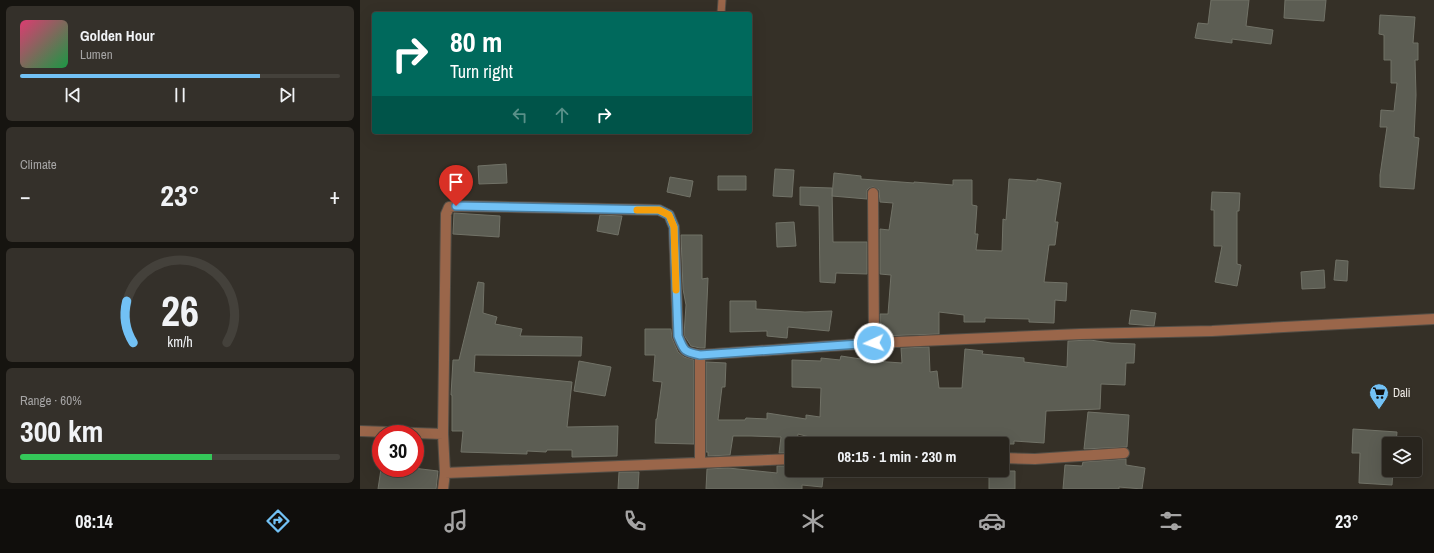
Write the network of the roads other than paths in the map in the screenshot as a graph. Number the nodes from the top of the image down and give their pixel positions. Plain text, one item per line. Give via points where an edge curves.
1 (722, 0) edge
2 (721, 12) edge
3 (873, 194) dead end
4 (1434, 319) edge
5 (874, 343) junction
6 (700, 355) junction
7 (360, 432) edge
8 (443, 434) junction
9 (1124, 453) dead end
10 (1009, 458) edge
11 (785, 459) edge
12 (700, 462) junction
13 (445, 473) junction
14 (443, 489) edge

1 - 2 lane
3 - 5 street
4 - 5 street via 1212,331
5 - 6 street
6 - 8 street via 687,353 678,336 674,227 669,215 659,210 449,207 446,214
6 - 12 street
7 - 8 street
8 - 13 street
9 - 10 street
11 - 12 street
12 - 13 street
13 - 14 street

